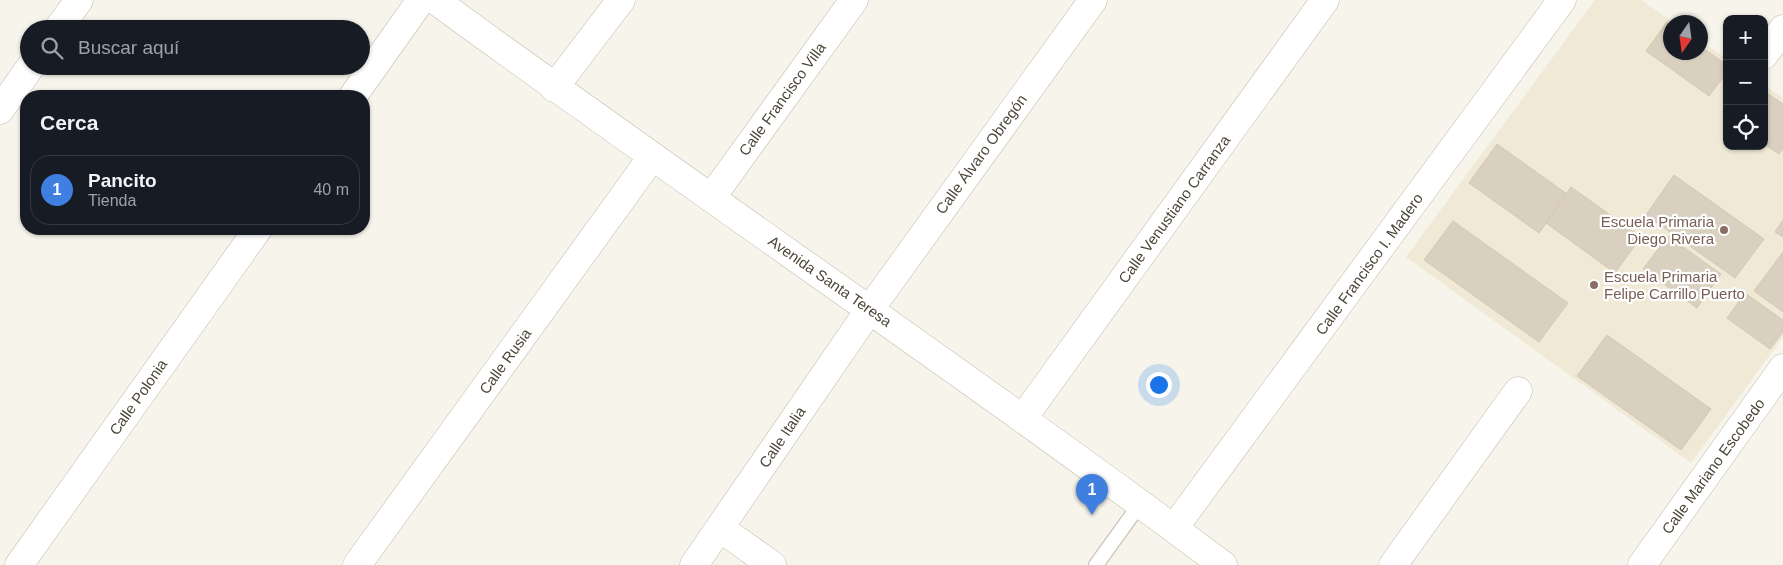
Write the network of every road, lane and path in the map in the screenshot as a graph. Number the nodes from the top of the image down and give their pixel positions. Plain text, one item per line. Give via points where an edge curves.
1 (79, 0) edge
2 (421, 0) edge
3 (435, 0) edge
4 (621, 0) edge
5 (854, 0) edge
6 (1093, 0) edge
7 (1325, 0) edge
8 (1562, 0) edge
9 (65, 20) edge
10 (1783, 28) edge
11 (1768, 49) edge
12 (370, 71) edge
13 (25, 75) edge
14 (367, 75) edge
15 (554, 88) junction
16 (356, 90) edge
17 (0, 110) edge
18 (652, 157) junction
19 (711, 198) junction
20 (254, 235) edge
21 (870, 309) junction
22 (1783, 368) edge
23 (1518, 391) dead end
24 (1023, 418) junction
25 (1140, 504) junction
26 (720, 528) junction
27 (1174, 528) junction
28 (19, 565) edge
29 (357, 565) edge
30 (694, 565) edge
31 (772, 565) edge
32 (1096, 565) edge
33 (1224, 565) edge
34 (1393, 565) edge
35 (1642, 565) edge

1 - 9 street
2 - 12 street
3 - 15 street, Avenida Santa Teresa
4 - 15 street
5 - 19 street, Calle Francisco Villa
6 - 21 street, Calle Álvaro Obregón
7 - 24 street, Calle Venustiano Carranza
8 - 27 street, Calle Francisco I. Madero
10 - 11 street
13 - 17 street
14 - 16 street
15 - 18 street, Avenida Santa Teresa
18 - 19 street, Avenida Santa Teresa
18 - 29 street, Calle Rusia
19 - 21 street, Avenida Santa Teresa
20 - 28 street, Calle Polonia
21 - 24 street, Avenida Santa Teresa
21 - 26 street, Calle Italia
22 - 35 street, Calle Mariano Escobedo
23 - 34 street
24 - 25 street, Avenida Santa Teresa
25 - 27 street, Avenida Santa Teresa
25 - 32 lane
26 - 30 street, Calle Italia
26 - 31 street
27 - 33 street, Avenida Santa Teresa

